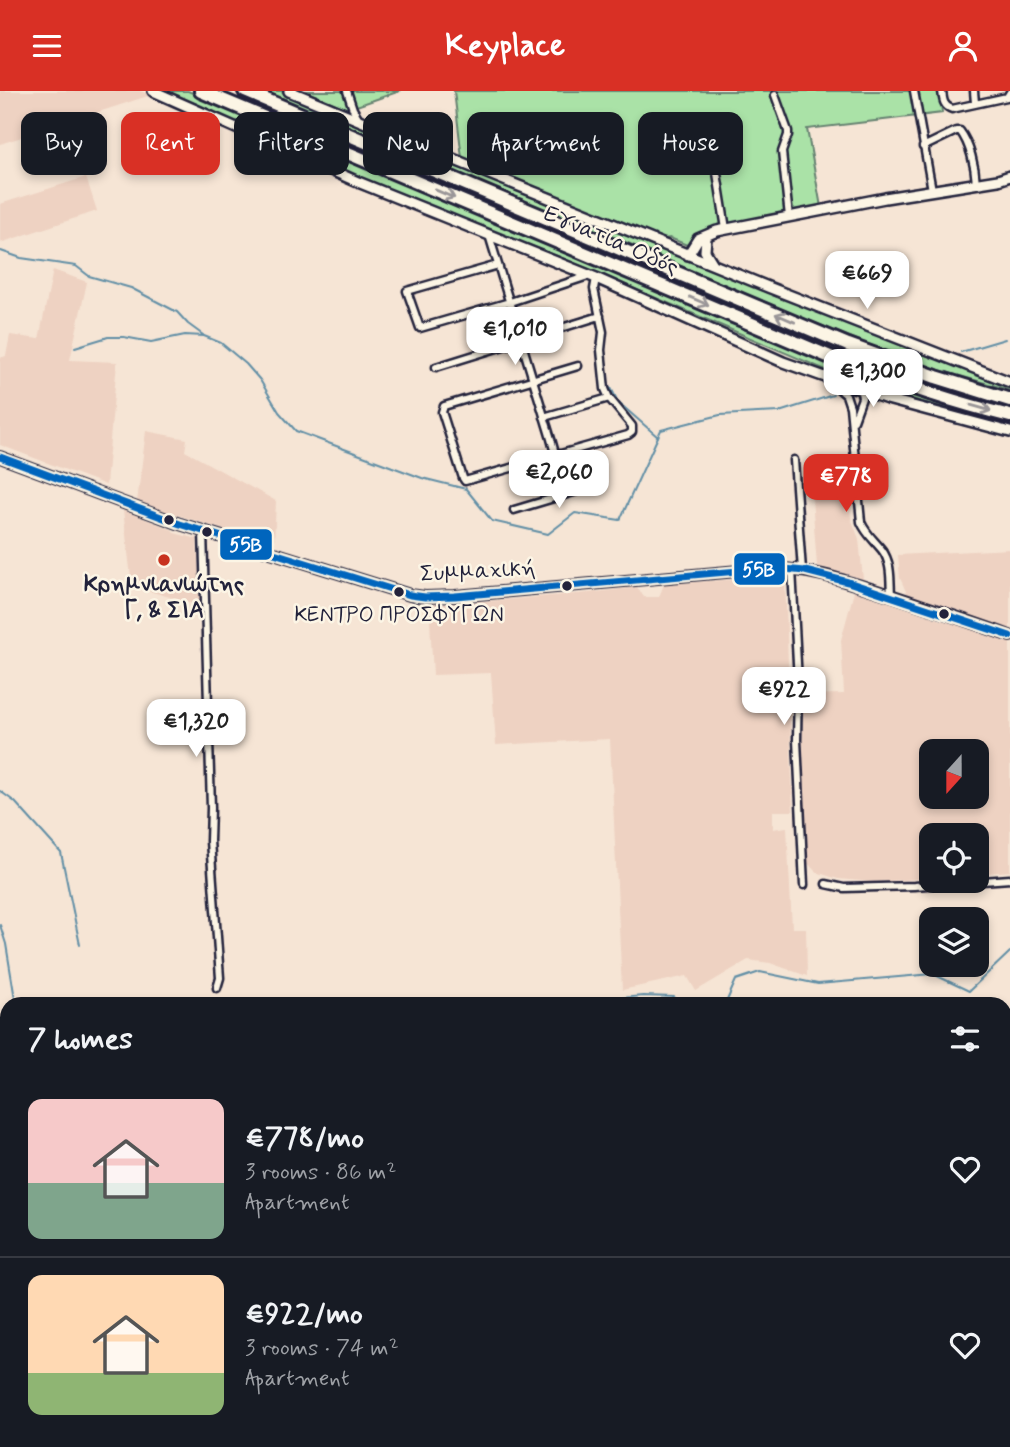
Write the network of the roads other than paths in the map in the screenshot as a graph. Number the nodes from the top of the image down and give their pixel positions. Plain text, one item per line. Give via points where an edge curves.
1 (153, 91) edge
2 (201, 91) edge
3 (246, 91) edge
4 (289, 91) edge
5 (347, 91) edge
6 (914, 91) edge
7 (942, 91) edge
8 (974, 91) edge
9 (1010, 93) edge
10 (775, 95) dead end
11 (975, 103) junction
12 (360, 120) junction
13 (923, 147) junction
14 (717, 175) edge
15 (1010, 178) edge
16 (976, 183) junction
17 (932, 190) junction
18 (789, 217) junction
19 (726, 229) junction
20 (488, 233) junction
21 (706, 236) junction
22 (688, 255) junction
23 (498, 265) junction
24 (714, 265) junction
25 (593, 276) junction
26 (510, 302) junction
27 (600, 316) junction
28 (521, 341) junction
29 (578, 366) dead end
30 (436, 367) dead end
31 (826, 378) junction
32 (533, 380) junction
33 (1010, 382) edge
34 (861, 391) junction
35 (609, 398) junction
36 (1010, 400) edge
37 (850, 407) junction
38 (1010, 416) edge
39 (544, 417) junction
40 (853, 422) junction
41 (1010, 432) edge
42 (556, 456) junction
43 (0, 457) edge
44 (794, 460) dead end
45 (597, 485) dead end
46 (566, 493) junction
47 (514, 510) dead end
48 (203, 531) junction
49 (797, 569) junction
50 (891, 596) junction
51 (1010, 636) edge
52 (1010, 879) edge
53 (826, 884) dead end
54 (804, 885) dead end
55 (217, 988) dead end

1 - 20 street
2 -> 38 highway, Εγνατία Οδός via 842,362
36 -> 3 highway, Εγνατία Οδός via 848,345
4 - 12 street
5 - 12 street
6 - 13 street
7 - 11 street via 944,102 952,109
8 - 11 street
9 - 11 street
10 - 18 street via 788,131 782,152
12 - 22 street
13 - 16 street via 960,131
13 - 17 street
14 - 19 street
15 - 16 street
16 - 17 street
17 - 18 street
18 - 19 street
19 - 21 street
20 - 23 street
20 - 25 street
21 - 22 street
21 - 24 street via 705,251
22 - 24 street
23 - 26 street
23 - 26 street via 407,291 421,328
24 - 33 street
25 - 26 street
25 - 27 street
25 - 31 street via 759,353
26 - 28 street
27 - 28 street
27 - 35 street
28 - 30 street
28 - 32 street
29 - 32 street
31 - 34 street
31 - 37 street via 846,395
32 - 39 street
32 - 42 street via 444,406 442,412 465,481
34 - 37 street
34 - 40 street
34 - 41 street
35 - 39 street
35 - 42 street via 632,426 631,434
37 - 40 street
39 - 42 street
40 - 50 street via 861,522 886,556
42 - 46 street
43 - 48 street, Συμμαχική
44 - 49 street
45 - 46 street
46 - 47 street
48 - 49 street, Συμμαχική via 425,597
48 - 55 street
49 - 50 street, Συμμαχική
49 - 54 street via 797,740
50 - 51 street, Συμμαχική
52 - 53 street via 889,887

